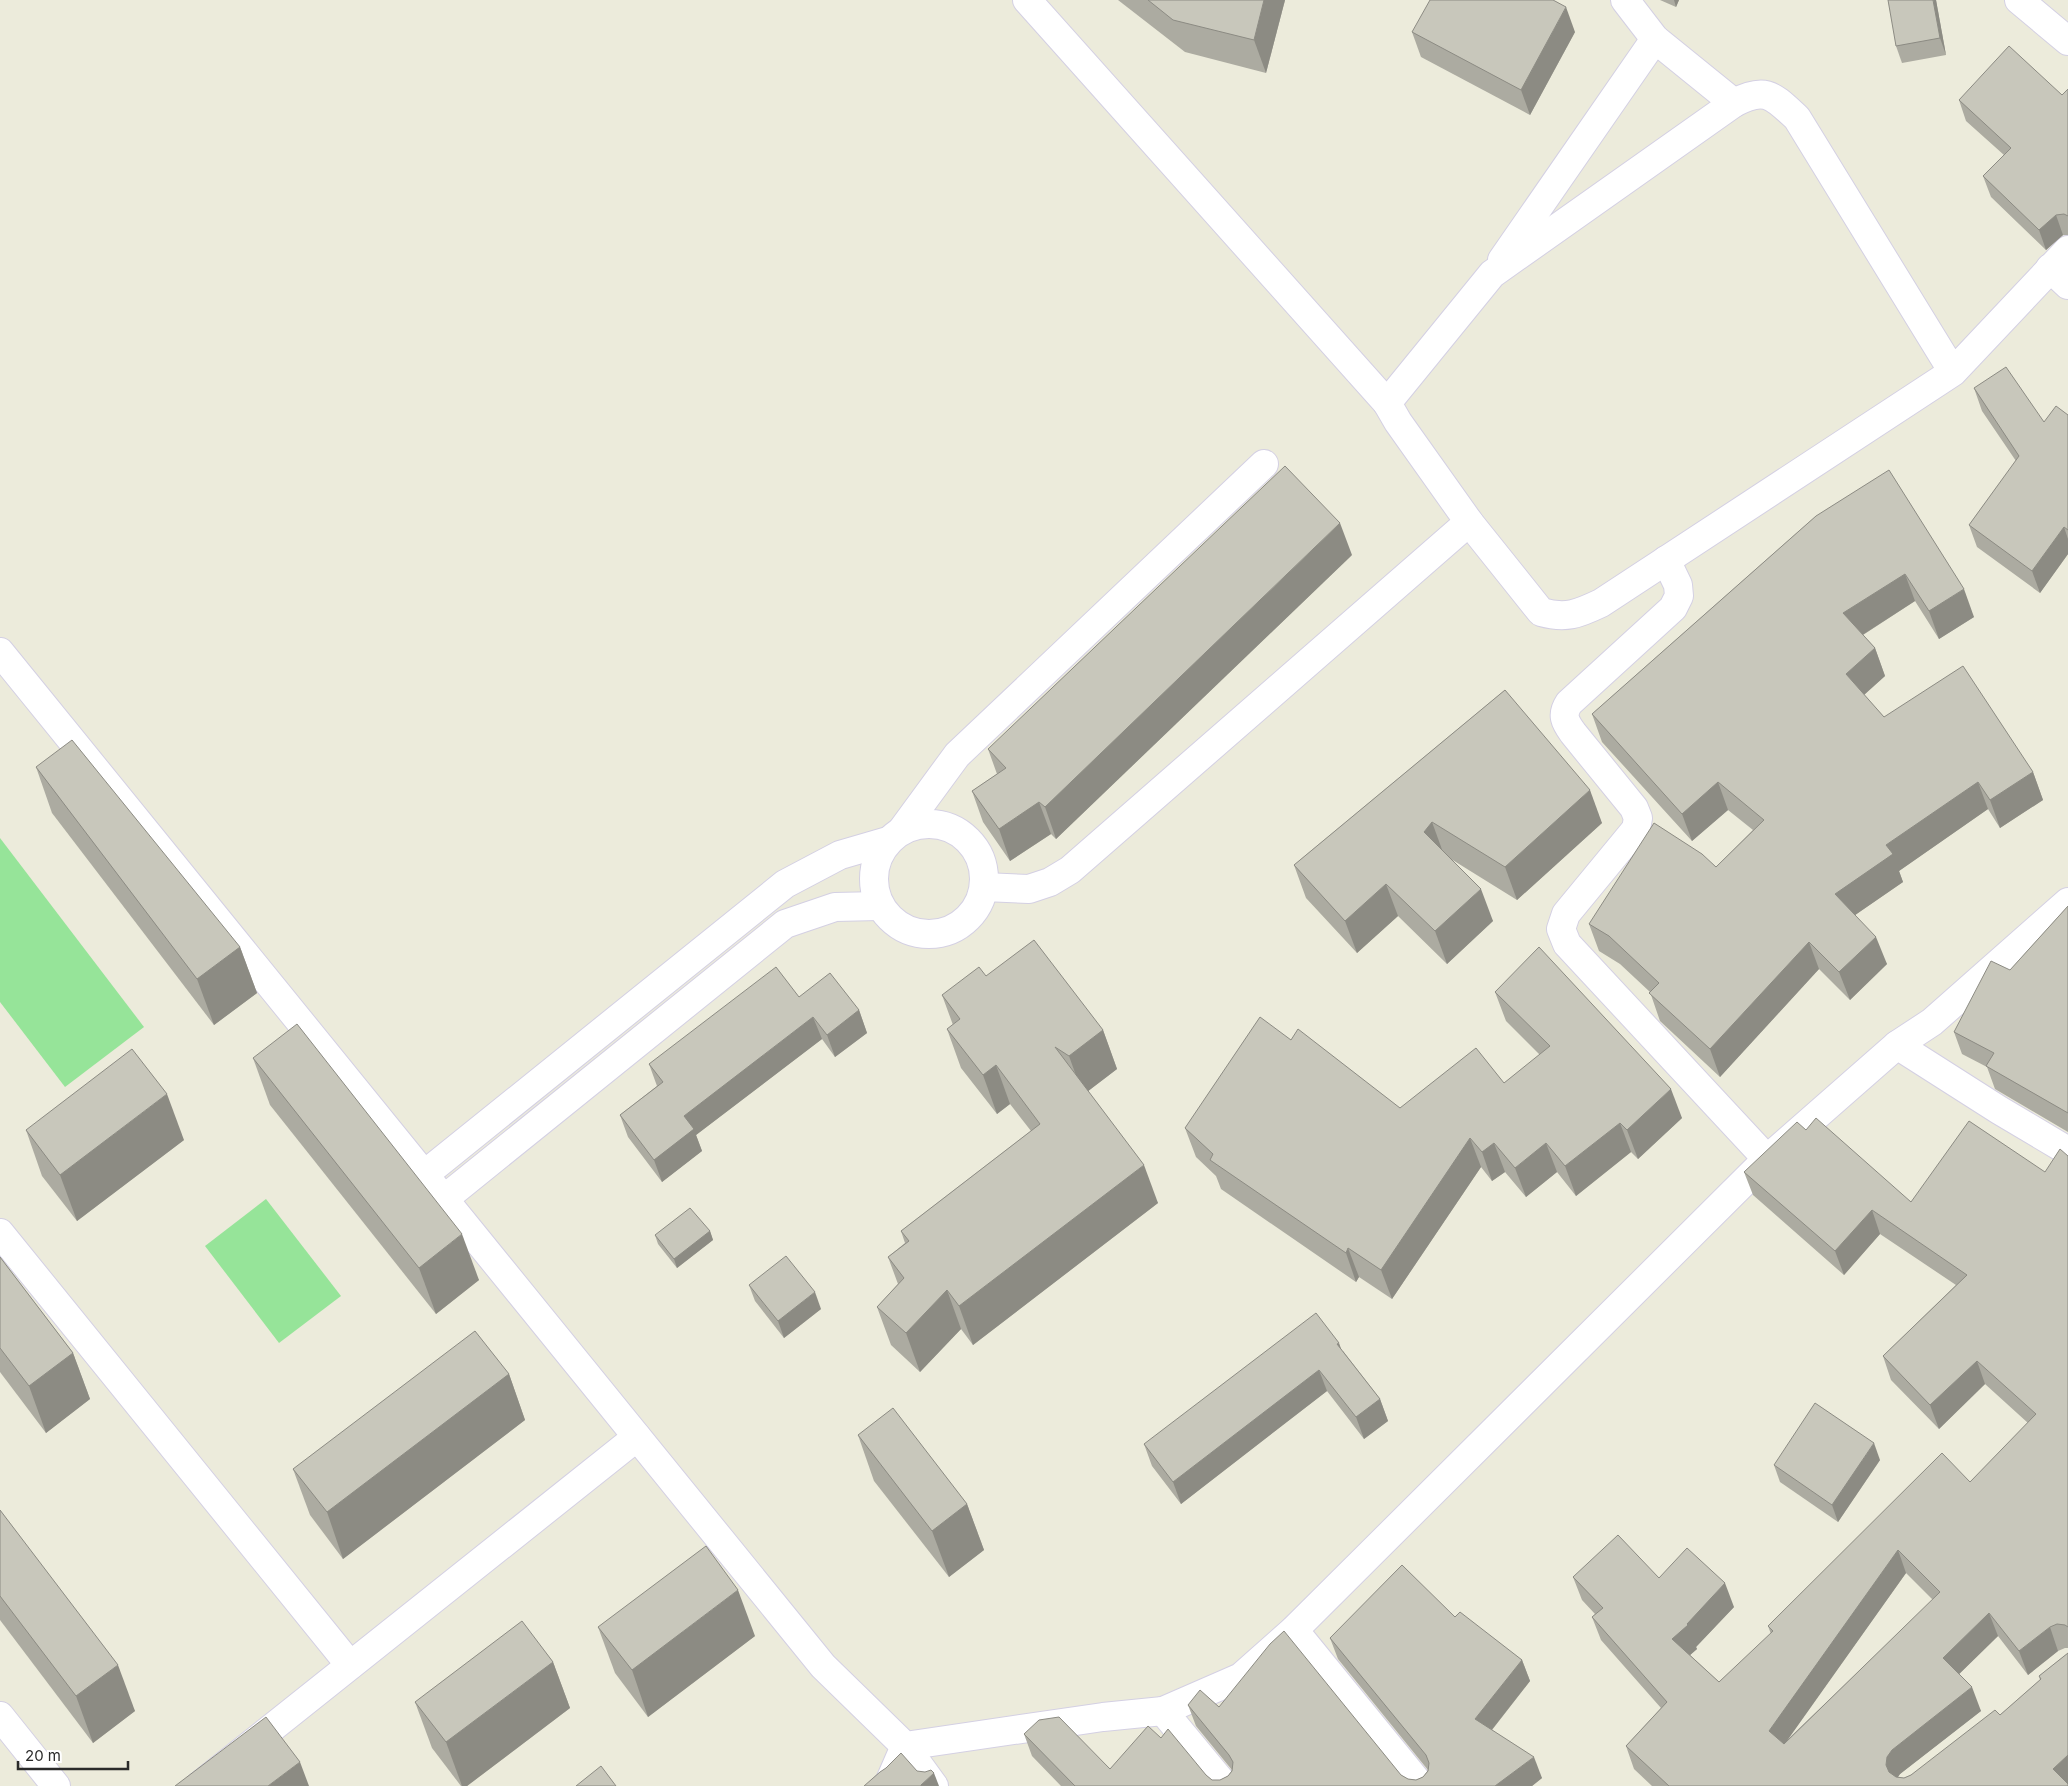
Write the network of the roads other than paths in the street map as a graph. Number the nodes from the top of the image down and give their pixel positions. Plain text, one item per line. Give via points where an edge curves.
1 (1027, 0) edge
2 (1626, 0) edge
3 (2024, 1) edge
4 (1655, 39) junction
5 (2068, 41) edge
6 (1734, 103) junction
7 (2062, 268) edge
8 (1492, 274) junction
9 (1953, 372) junction
10 (1388, 403) junction
11 (1264, 464) dead end
12 (1469, 522) junction
13 (1666, 560) junction
14 (0, 652) edge
15 (895, 836) junction
16 (984, 887) junction
17 (2068, 902) edge
18 (880, 906) junction
19 (1897, 1045) junction
20 (2068, 1151) edge
21 (1766, 1159) junction
22 (425, 1174) junction
23 (444, 1199) junction
24 (0, 1234) edge
25 (637, 1437) junction
26 (1294, 1630) junction
27 (350, 1665) junction
28 (1163, 1711) junction
29 (0, 1716) edge
30 (905, 1746) junction
31 (56, 1786) edge
32 (199, 1786) edge
33 (886, 1786) edge
34 (934, 1786) edge
35 (1225, 1786) edge
36 (1420, 1786) edge

1 - 10 street
2 - 4 street
3 - 5 street
4 - 6 street
4 - 8 street
6 - 8 street
6 - 9 street via 1749,95 1764,94 1778,101 1797,118
7 - 9 street
8 - 10 street
9 - 13 street
10 - 12 street
11 - 15 street via 957,756
12 - 13 street via 1541,612 1556,617 1582,612 1601,603
12 - 16 street via 1070,870 1029,889
13 - 21 street via 1678,585 1679,596 1673,608 1564,711 1564,721 1634,808 1638,818 1636,829 1566,914 1561,929 1567,944
14 - 22 street
15 - 16 street via 918,825 936,824 953,829 978,853 984,869
15 - 18 street via 878,855 873,872
15 - 22 street via 840,855 785,884
16 - 18 street via 979,904 969,918 939,934 921,935 905,930
17 - 19 street via 1932,1022
18 - 23 street via 835,907 785,924
19 - 20 street
19 - 21 street
21 - 26 street
22 - 23 street
23 - 25 street
24 - 27 street
25 - 27 street
25 - 30 street via 823,1666
26 - 28 street via 1240,1676
26 - 36 street
27 - 32 street
28 - 30 street via 1103,1716
28 - 35 street
29 - 31 street
30 - 33 street
30 - 34 street

